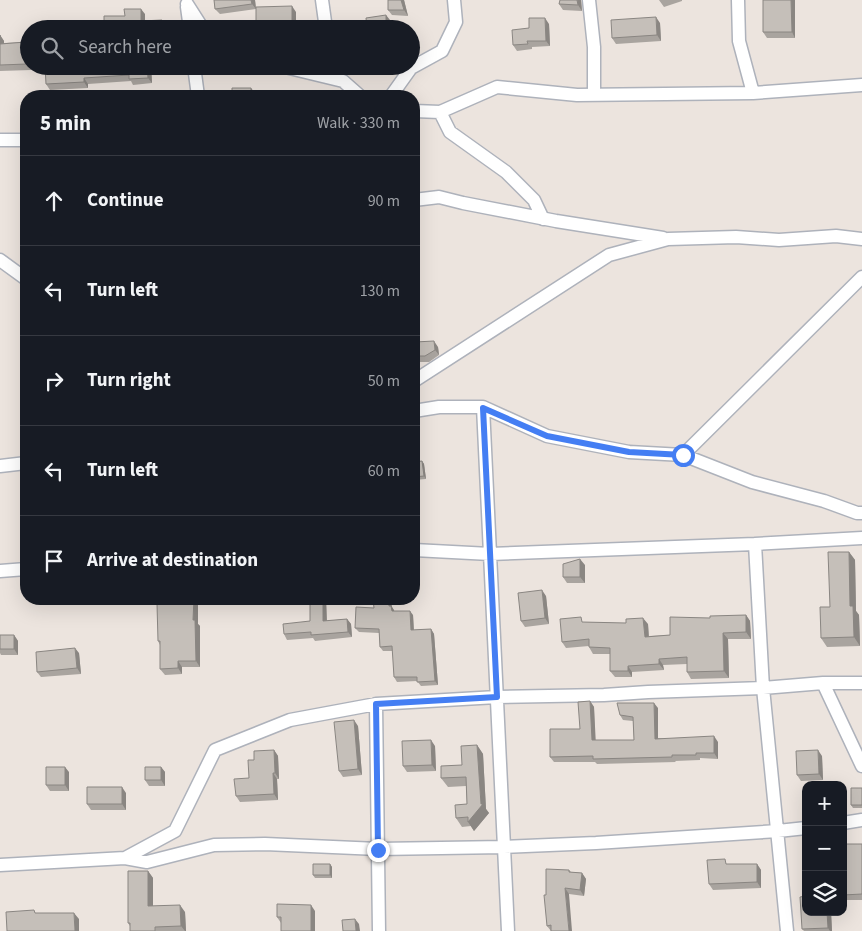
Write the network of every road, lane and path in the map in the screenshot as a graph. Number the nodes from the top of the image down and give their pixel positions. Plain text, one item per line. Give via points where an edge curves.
1 (322, 0) edge
2 (454, 0) edge
3 (589, 0) edge
4 (738, 0) edge
5 (186, 2) edge
6 (189, 20) edge
7 (197, 20) edge
8 (325, 20) edge
9 (420, 63) edge
10 (195, 75) edge
11 (335, 75) edge
12 (406, 75) edge
13 (862, 85) edge
14 (197, 90) edge
15 (353, 90) edge
16 (395, 90) edge
17 (753, 93) junction
18 (594, 95) junction
19 (420, 111) edge
20 (440, 112) junction
21 (0, 140) edge
22 (20, 140) edge
23 (420, 199) edge
24 (543, 219) junction
25 (668, 238) junction
26 (862, 239) edge
27 (0, 260) edge
28 (20, 275) edge
29 (862, 277) edge
30 (420, 377) edge
31 (483, 408) junction
32 (420, 410) edge
33 (683, 455) junction
34 (20, 464) edge
35 (0, 466) edge
36 (862, 512) edge
37 (862, 538) edge
38 (755, 544) junction
39 (420, 550) edge
40 (490, 554) junction
41 (20, 569) edge
42 (0, 571) edge
43 (823, 682) junction
44 (862, 683) edge
45 (764, 688) junction
46 (497, 697) junction
47 (376, 704) junction
48 (862, 766) edge
49 (862, 820) edge
50 (847, 822) edge
51 (802, 828) edge
52 (778, 831) junction
53 (504, 847) junction
54 (378, 850) junction
55 (125, 858) junction
56 (0, 866) edge
57 (379, 931) edge
58 (508, 931) edge
59 (787, 931) edge

1 - 8 street
2 - 9 street via 456,22 442,51
3 - 18 street via 594,47
4 - 17 street via 739,41
5 - 6 street
5 - 7 street
10 - 14 street
11 - 15 street
12 - 16 street
13 - 17 street
17 - 18 street
18 - 20 street via 497,87
19 - 20 street
20 - 24 street via 450,132 506,172 534,200
21 - 22 street
23 - 24 street via 439,197
24 - 25 street
25 - 26 street via 779,240 836,236
25 - 30 street via 609,255
27 - 28 street
29 - 33 street
31 - 32 street
31 - 33 street via 547,436 629,452
31 - 40 street
33 - 36 street via 752,482
34 - 35 street
37 - 38 street
38 - 40 street
38 - 45 street
39 - 40 street
40 - 46 street
41 - 42 street
43 - 44 street
43 - 45 street
43 - 48 street
45 - 46 street
45 - 52 street
46 - 47 street
46 - 53 street
47 - 54 street
47 - 55 street via 290,720 215,750 175,831
49 - 50 street
51 - 52 street
52 - 53 street
52 - 59 street
53 - 54 street
53 - 58 street
54 - 55 street via 265,844 214,846 147,862
54 - 57 street
55 - 56 street

